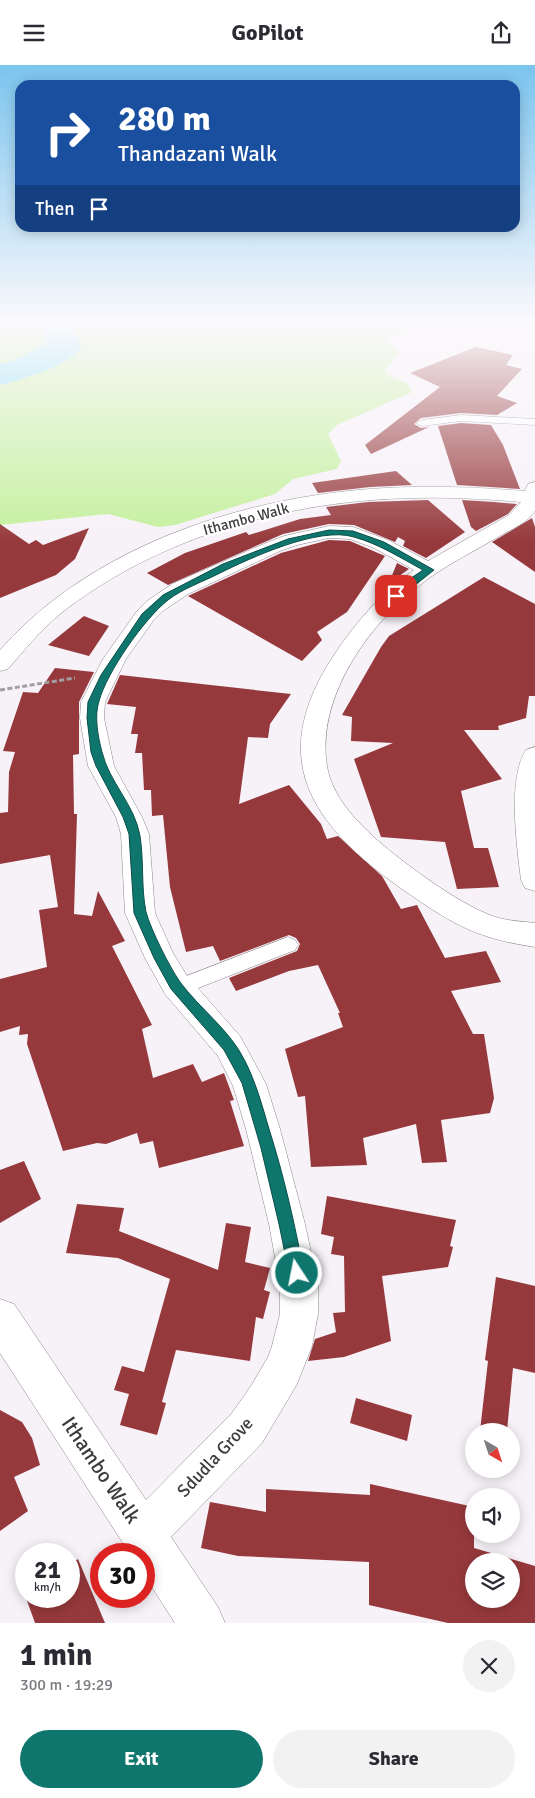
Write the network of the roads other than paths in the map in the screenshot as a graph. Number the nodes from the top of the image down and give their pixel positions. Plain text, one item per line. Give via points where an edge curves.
1 (535, 422) edge
2 (422, 423) dead end
3 (534, 494) edge
4 (429, 570) junction
5 (0, 664) edge
6 (535, 756) edge
7 (535, 880) edge
8 (535, 935) edge
9 (288, 945) dead end
10 (178, 988) junction
11 (3, 1331) edge
12 (144, 1535) junction
13 (202, 1623) edge

1 - 2 lane via 461,418
3 - 4 street via 522,515
3 - 5 street, Ithambo Walk via 432,492 373,495 290,506 209,529 128,561 84,588 52,609
4 - 8 street via 404,587 385,606 350,648 337,670 313,729 312,759 316,776 324,795 353,835 410,881 470,919 490,927
4 - 10 street, Sdudla Grove via 353,533 329,532 291,540 226,566 166,597 145,616 107,673 93,702 96,752 129,817 134,834 140,913
6 - 7 street via 527,792 528,832
9 - 10 lane
10 - 12 street, Sdudla Grove via 229,1046 249,1083 287,1224 299,1285 299,1314 283,1370 247,1428
11 - 12 street, Ithambo Walk
12 - 13 street, Ithambo Walk

